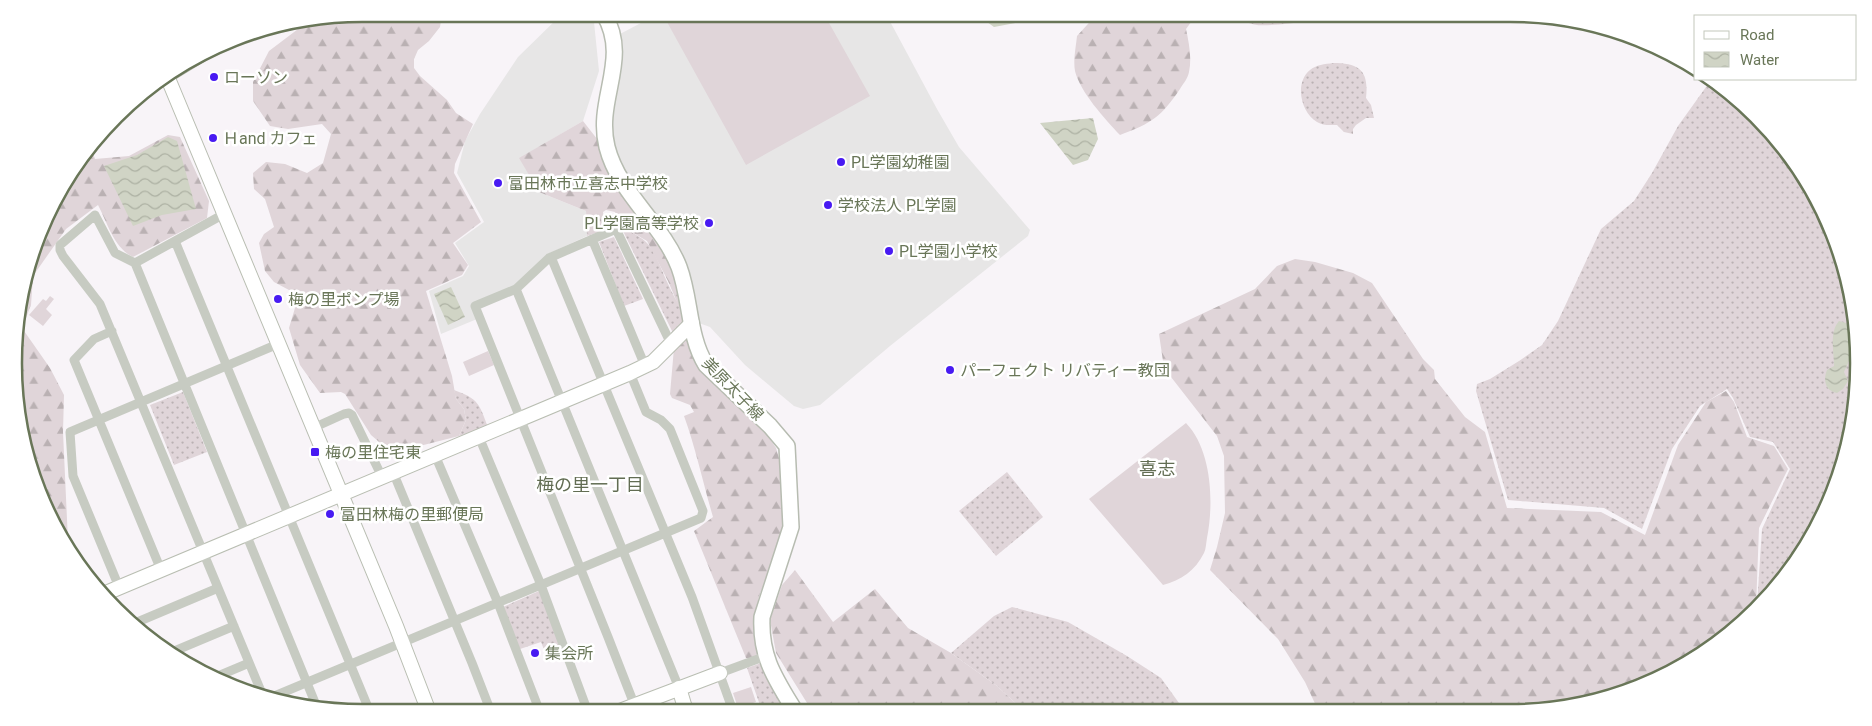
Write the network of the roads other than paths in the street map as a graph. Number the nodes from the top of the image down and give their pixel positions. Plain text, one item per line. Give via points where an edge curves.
1 (609, 22) edge
2 (170, 83) edge
3 (224, 214) junction
4 (592, 239) junction
5 (176, 241) junction
6 (551, 257) junction
7 (135, 263) junction
8 (516, 289) junction
9 (692, 323) junction
10 (112, 331) junction
11 (278, 344) junction
12 (671, 344) junction
13 (227, 366) junction
14 (645, 366) junction
15 (630, 373) junction
16 (184, 384) junction
17 (604, 384) junction
18 (141, 402) junction
19 (562, 402) junction
20 (520, 419) junction
21 (99, 420) junction
22 (313, 428) junction
23 (478, 437) junction
24 (435, 455) junction
25 (388, 475) junction
26 (341, 494) junction
27 (290, 516) junction
28 (246, 534) junction
29 (666, 534) junction
30 (623, 551) junction
31 (204, 552) junction
32 (580, 569) junction
33 (160, 570) junction
34 (541, 585) junction
35 (218, 588) junction
36 (112, 590) edge
37 (498, 603) junction
38 (140, 621) edge
39 (455, 621) junction
40 (234, 626) junction
41 (403, 643) junction
42 (179, 649) edge
43 (766, 656) junction
44 (249, 662) junction
45 (351, 664) junction
46 (224, 673) edge
47 (720, 673) junction
48 (307, 682) junction
49 (259, 687) edge
50 (679, 688) junction
51 (281, 693) edge
52 (314, 700) edge
53 (367, 704) edge
54 (426, 704) edge
55 (487, 704) edge
56 (537, 704) edge
57 (585, 704) edge
58 (633, 704) edge
59 (644, 704) edge
60 (684, 704) edge
61 (731, 704) edge
62 (791, 704) edge

1 - 9 main road, 美原太子線 via 615,58 604,121 607,148 622,183 673,253 688,298
2 - 3 street
3 - 5 street
3 - 11 street
4 - 6 street
4 - 12 street via 616,229
4 - 14 street
5 - 7 street
5 - 13 street
6 - 8 street
6 - 17 street
7 - 10 street via 115,252 95,215 60,244 63,256 100,304
7 - 16 street
8 - 19 street
8 - 20 street via 476,306
9 - 12 street
9 - 43 main road, 美原太子線 via 700,356 706,365 787,446 791,518 762,617
10 - 18 street
10 - 21 street via 94,339 74,360
11 - 13 street
11 - 22 street
12 - 14 street
13 - 16 street
13 - 27 street
14 - 15 street
15 - 17 street
15 - 29 street via 646,412 670,429 703,511 701,518
16 - 18 street
16 - 28 street
17 - 19 street
17 - 29 street
18 - 21 street
18 - 31 street
19 - 20 street
19 - 30 street
20 - 23 street
20 - 32 street
21 - 33 street
21 - 36 street via 70,432 74,476
22 - 25 street via 349,413
22 - 26 street
23 - 24 street
23 - 34 street
24 - 25 street
24 - 37 street
25 - 26 street
25 - 39 street
26 - 27 street
26 - 41 street
27 - 28 street
27 - 45 street
28 - 31 street
28 - 48 street
29 - 30 street
29 - 47 street
30 - 32 street
30 - 50 street
31 - 33 street
31 - 35 street
32 - 34 street
32 - 58 street
33 - 36 street
34 - 37 street
34 - 57 street
35 - 38 street
35 - 40 street
37 - 39 street
37 - 56 street
39 - 41 street
39 - 55 street
40 - 42 street
40 - 44 street
41 - 45 street
41 - 54 street
43 - 47 street
43 - 62 main road, 美原太子線
44 - 46 street
44 - 49 street
45 - 48 street
45 - 53 street
47 - 50 street
47 - 61 street
48 - 51 street
48 - 52 street
50 - 59 street
50 - 60 street

